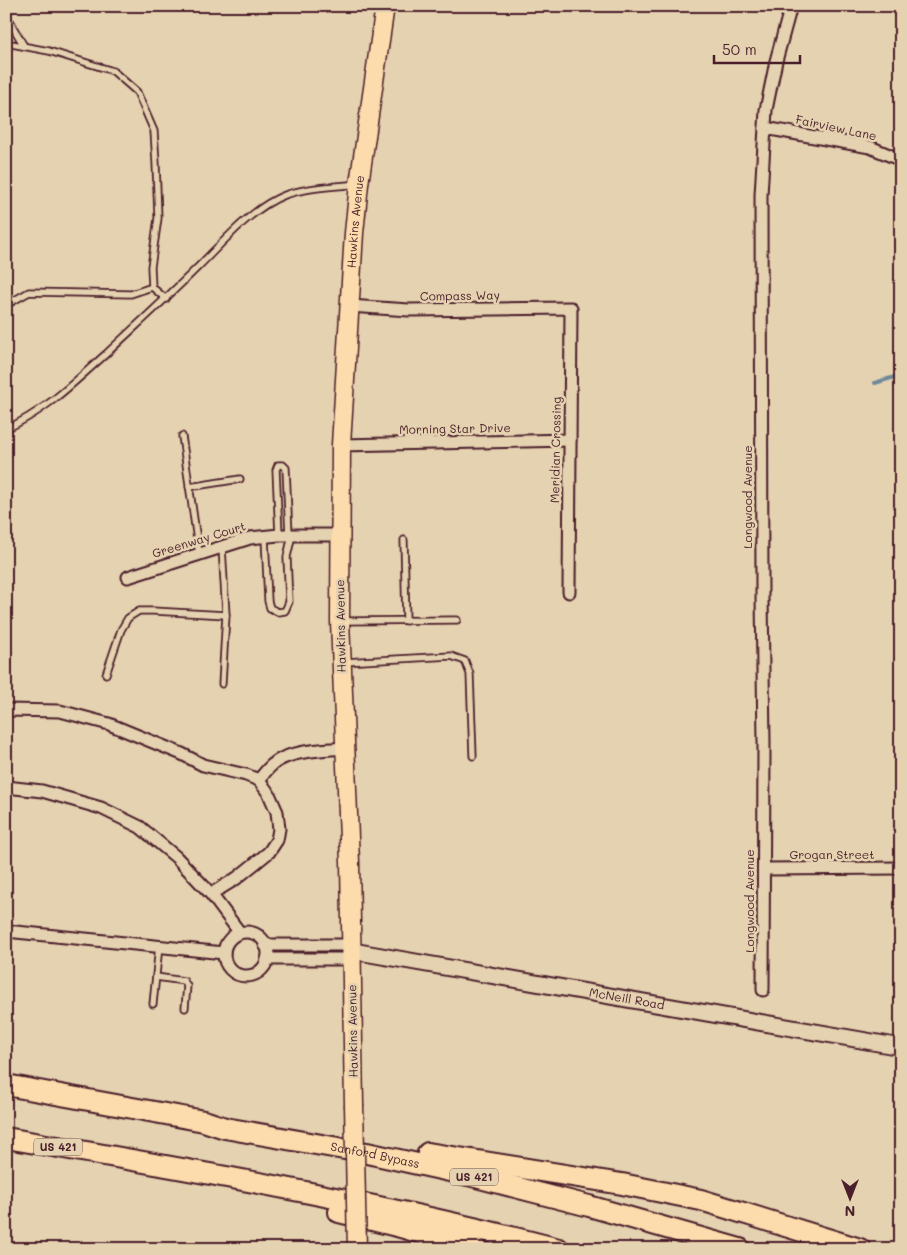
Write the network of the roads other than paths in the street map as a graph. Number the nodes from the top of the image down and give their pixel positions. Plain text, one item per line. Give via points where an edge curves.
1 (385, 6) edge
2 (791, 6) edge
3 (6, 15) edge
4 (6, 42) edge
5 (24, 46) junction
6 (765, 128) junction
7 (901, 160) edge
8 (359, 184) junction
9 (152, 287) junction
10 (6, 298) edge
11 (166, 299) junction
12 (14, 301) junction
13 (6, 306) edge
14 (349, 306) junction
15 (571, 308) joint
16 (6, 429) edge
17 (182, 436) dead end
18 (570, 440) junction
19 (341, 445) junction
20 (240, 479) dead end
21 (189, 487) junction
22 (286, 535) junction
23 (340, 535) junction
24 (265, 537) junction
25 (404, 540) dead end
26 (222, 547) junction
27 (199, 554) junction
28 (128, 577) dead end
29 (569, 592) dead end
30 (226, 615) junction
31 (457, 620) dead end
32 (340, 621) junction
33 (406, 621) junction
34 (342, 662) junction
35 (106, 674) dead end
36 (222, 684) dead end
37 (6, 710) edge
38 (346, 748) junction
39 (473, 756) dead end
40 (259, 780) junction
41 (6, 787) edge
42 (901, 868) edge
43 (764, 869) junction
44 (211, 894) junction
45 (6, 931) edge
46 (240, 933) junction
47 (265, 945) junction
48 (159, 946) junction
49 (353, 952) junction
50 (224, 953) junction
51 (267, 959) junction
52 (156, 977) junction
53 (763, 990) dead end
54 (153, 1004) dead end
55 (185, 1008) dead end
56 (901, 1047) edge
57 (6, 1085) edge
58 (204, 1121) junction
59 (6, 1138) edge
60 (109, 1156) junction
61 (357, 1249) edge
62 (476, 1249) edge
63 (559, 1249) edge
64 (740, 1249) edge
65 (860, 1249) edge

1 - 8 main road, Hawkins Avenue
2 - 6 street, Longwood Avenue via 776,61
3 - 5 lane
4 - 5 lane
5 - 9 lane via 113,71 137,92 154,131 158,218 151,267
6 - 7 street, Fairview Lane via 870,147
6 - 43 street, Longwood Avenue via 761,195
8 - 11 lane via 314,188 285,195 265,206
8 - 14 main road, Hawkins Avenue
9 - 11 lane
9 - 12 lane via 130,294 29,292
10 - 12 lane
11 - 16 lane via 56,399
12 - 13 lane
14 - 15 street, Compass Way via 409,310
14 - 19 main road, Hawkins Avenue
15 - 18 street, Meridian Crossing
17 - 21 lane
18 - 19 street, Morning Star Drive
18 - 29 street, Meridian Crossing
19 - 23 main road, Hawkins Avenue
20 - 21 lane
21 - 27 lane
22 - 22 lane via 276,470 283,464 286,468
22 - 23 street, Greenway Court
22 - 24 street, Greenway Court
22 - 24 lane via 289,602 285,611 278,612 270,608 268,601
23 - 32 main road, Hawkins Avenue
24 - 26 street, Greenway Court
25 - 33 lane
26 - 27 street, Greenway Court
26 - 30 lane
27 - 28 street, Greenway Court
30 - 35 lane via 139,611 128,618 121,630
30 - 36 lane
31 - 33 lane
32 - 33 lane
32 - 34 main road, Hawkins Avenue
34 - 38 main road, Hawkins Avenue
34 - 39 lane via 451,656 465,661 470,674
37 - 40 street via 60,711 109,724 203,765
38 - 40 street via 286,757 273,764
38 - 49 main road, Hawkins Avenue
40 - 44 street via 277,812 278,840 237,878
41 - 44 street via 42,791 101,808 140,827 176,857
42 - 43 street, Grogan Street
43 - 53 street, Longwood Avenue
44 - 46 street
45 - 48 street
46 - 47 street via 254,934
46 - 50 street via 228,942
47 - 49 street
47 - 51 street
48 - 50 street
48 - 52 lane
49 - 51 street
49 - 56 street, McNeill Road
49 - 61 main road, Hawkins Avenue, bridge
50 - 51 street via 229,968 240,975 260,971
52 - 54 lane
52 - 55 lane via 184,981 187,986
57 - 58 highway, Sanford Bypass / US 421
58 - 64 highway, Sanford Bypass / US 421 via 225,1128 468,1175
58 - 65 highway via 231,1120 622,1184 701,1200
59 - 60 highway, US 421
60 - 62 highway via 397,1226
60 - 63 highway, US 421 via 389,1208

